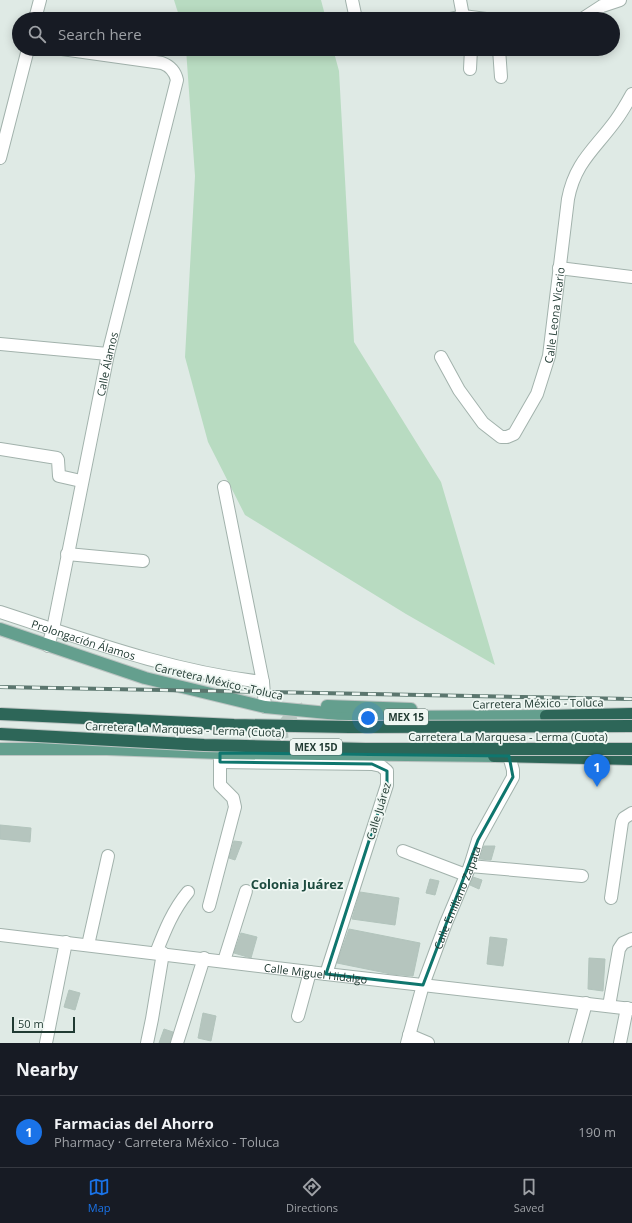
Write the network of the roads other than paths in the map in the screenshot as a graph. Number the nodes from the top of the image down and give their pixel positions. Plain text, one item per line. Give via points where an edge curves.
1 (40, 0) edge
2 (352, 0) edge
3 (460, 0) edge
4 (620, 0) edge
5 (37, 12) edge
6 (355, 12) edge
7 (466, 12) edge
8 (593, 12) edge
9 (26, 56) edge
10 (112, 56) edge
11 (471, 56) edge
12 (500, 56) edge
13 (470, 69) dead end
14 (501, 76) dead end
15 (632, 94) edge
16 (0, 158) edge
17 (559, 268) junction
18 (632, 277) edge
19 (0, 344) edge
20 (108, 354) junction
21 (441, 357) dead end
22 (0, 449) edge
23 (82, 481) junction
24 (224, 487) dead end
25 (67, 554) junction
26 (143, 561) dead end
27 (0, 612) edge
28 (0, 628) edge
29 (53, 629) junction
30 (48, 646) junction
31 (263, 682) junction
32 (327, 706) dead end
33 (265, 707) junction
34 (0, 714) edge
35 (632, 714) edge
36 (546, 716) junction
37 (632, 726) edge
38 (0, 734) edge
39 (0, 749) edge
40 (632, 749) edge
41 (494, 756) junction
42 (509, 756) junction
43 (220, 758) junction
44 (323, 758) dead end
45 (632, 759) edge
46 (632, 813) edge
47 (403, 851) dead end
48 (108, 856) dead end
49 (468, 871) junction
50 (582, 876) dead end
51 (246, 891) dead end
52 (188, 892) dead end
53 (611, 898) dead end
54 (209, 906) dead end
55 (0, 935) edge
56 (632, 939) edge
57 (66, 942) junction
58 (88, 945) junction
59 (160, 953) junction
60 (204, 958) junction
61 (224, 961) junction
62 (310, 972) junction
63 (326, 974) junction
64 (423, 985) junction
65 (586, 1004) junction
66 (609, 1006) junction
67 (630, 1008) edge
68 (298, 1016) dead end
69 (408, 1039) edge
70 (46, 1043) edge
71 (146, 1043) edge
72 (177, 1043) edge
73 (428, 1043) edge
74 (575, 1043) edge
75 (620, 1043) edge

1 - 5 street
2 - 6 street
3 - 7 street
4 - 8 street
9 - 16 street
10 - 20 street, Calle Álamos via 168,65 176,75 177,86
11 - 13 street
12 - 14 street
15 - 17 street, Calle Leona Vicario via 616,119 578,167 568,199
17 - 18 street
17 - 21 street, Calle Leona Vicario via 552,339 544,375 521,424 511,436 497,436 483,423 459,390
19 - 20 street
20 - 23 street, Calle Álamos
22 - 23 street via 57,458 59,476
23 - 25 street, Calle Álamos
24 - 31 street
25 - 26 street
25 - 29 street, Calle Álamos
27 - 29 street, Prolongación Álamos
28 - 30 main road, Carretera México - Toluca / MEX 15
29 - 30 street, Calle Álamos
29 - 31 street, Prolongación Álamos via 144,658 211,675
30 - 33 main road, Carretera México - Toluca / MEX 15 via 98,660 145,678
31 - 33 street
32 - 36 main road via 478,709
33 - 36 main road, Carretera México - Toluca / MEX 15 via 370,717
34 - 37 highway, Carretera La Marquesa - Lerma (Cuota) / MEX 15D, bridge via 234,725
35 - 36 highway, Carretera México - Toluca / MEX 15
38 - 40 highway, Carretera La Marquesa - Lerma (Cuota) / MEX 15D, bridge via 364,749
39 - 43 main road via 108,749
41 - 42 highway
41 - 43 main road
41 - 44 main road via 470,759
42 - 45 highway
42 - 49 street, Calle Emiliano Zapata via 512,777 482,831
43 - 54 street via 220,784 233,798 235,807
43 - 63 street, Calle Juárez via 372,764 387,771 387,785
46 - 53 street via 622,822
47 - 49 street
48 - 58 street
49 - 50 street
49 - 64 street, Calle Emiliano Zapata
51 - 61 street
52 - 59 street via 168,923
55 - 57 street, Calle Miguel Hidalgo
56 - 66 street via 623,943 619,949
57 - 58 street, Calle Miguel Hidalgo
57 - 70 street
58 - 59 street, Calle Miguel Hidalgo
59 - 60 street, Calle Miguel Hidalgo
59 - 71 street via 153,1014
60 - 61 street, Calle Miguel Hidalgo
60 - 72 street
61 - 62 street, Calle Miguel Hidalgo
62 - 63 street, Calle Miguel Hidalgo
62 - 68 street
63 - 64 street, Calle Miguel Hidalgo
64 - 65 street, Calle Miguel Hidalgo
64 - 69 street, Calle Emiliano Zapata
65 - 66 street, Calle Miguel Hidalgo
65 - 74 street
66 - 67 street, Calle Miguel Hidalgo
67 - 75 street
69 - 73 street

